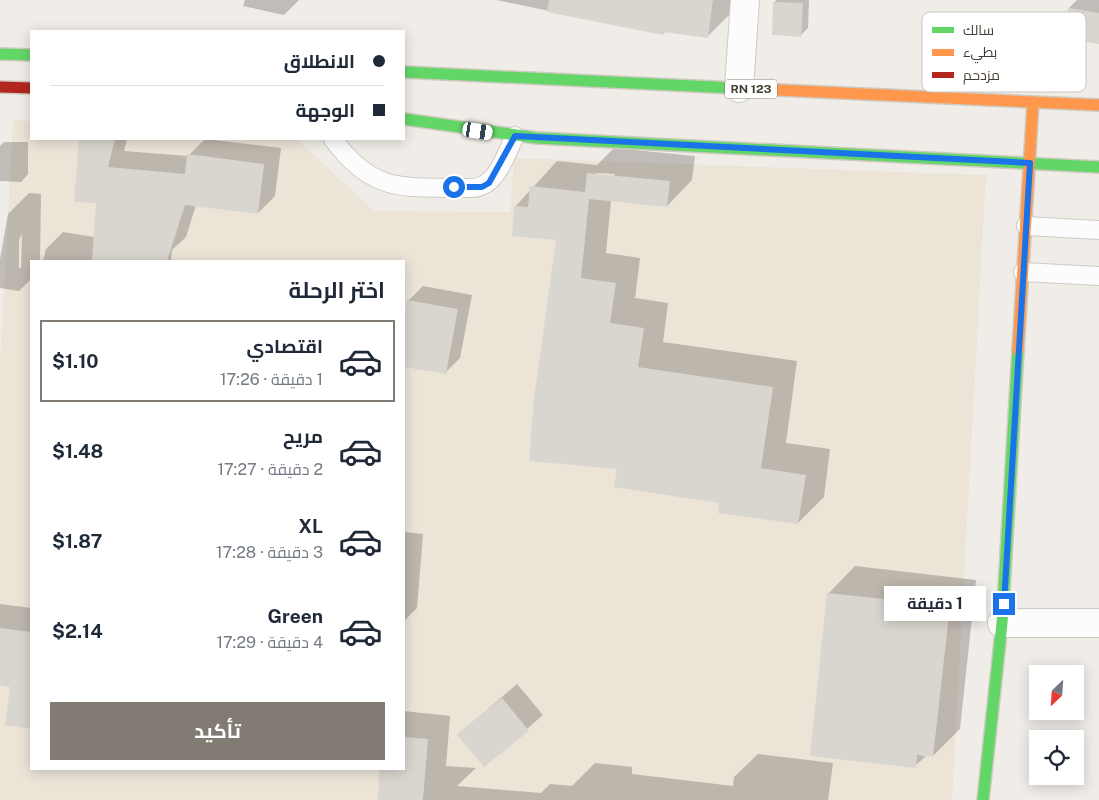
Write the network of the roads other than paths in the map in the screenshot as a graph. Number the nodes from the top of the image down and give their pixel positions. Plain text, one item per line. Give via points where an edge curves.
1 (745, 0) edge
2 (0, 54) edge
3 (30, 55) edge
4 (405, 72) edge
5 (0, 87) edge
6 (30, 88) edge
7 (739, 88) junction
8 (1033, 102) junction
9 (1099, 105) edge
10 (405, 119) edge
11 (515, 136) junction
12 (334, 140) edge
13 (1030, 163) junction
14 (1099, 167) edge
15 (1026, 226) junction
16 (1099, 230) edge
17 (1023, 272) junction
18 (1099, 276) edge
19 (1002, 623) junction
20 (1099, 623) edge
21 (983, 800) edge

1 - 7 street
2 - 3 main road
4 - 7 main road, RN 123
5 - 6 main road
7 - 8 main road, RN 123
8 - 9 main road, RN 123
8 - 13 main road
10 - 11 main road
11 - 12 lane via 494,176 482,187 473,188 386,184 364,173
11 - 13 main road
13 - 14 main road
13 - 15 main road
15 - 16 lane
15 - 17 main road
17 - 18 lane
17 - 19 main road
19 - 20 street
19 - 21 main road

